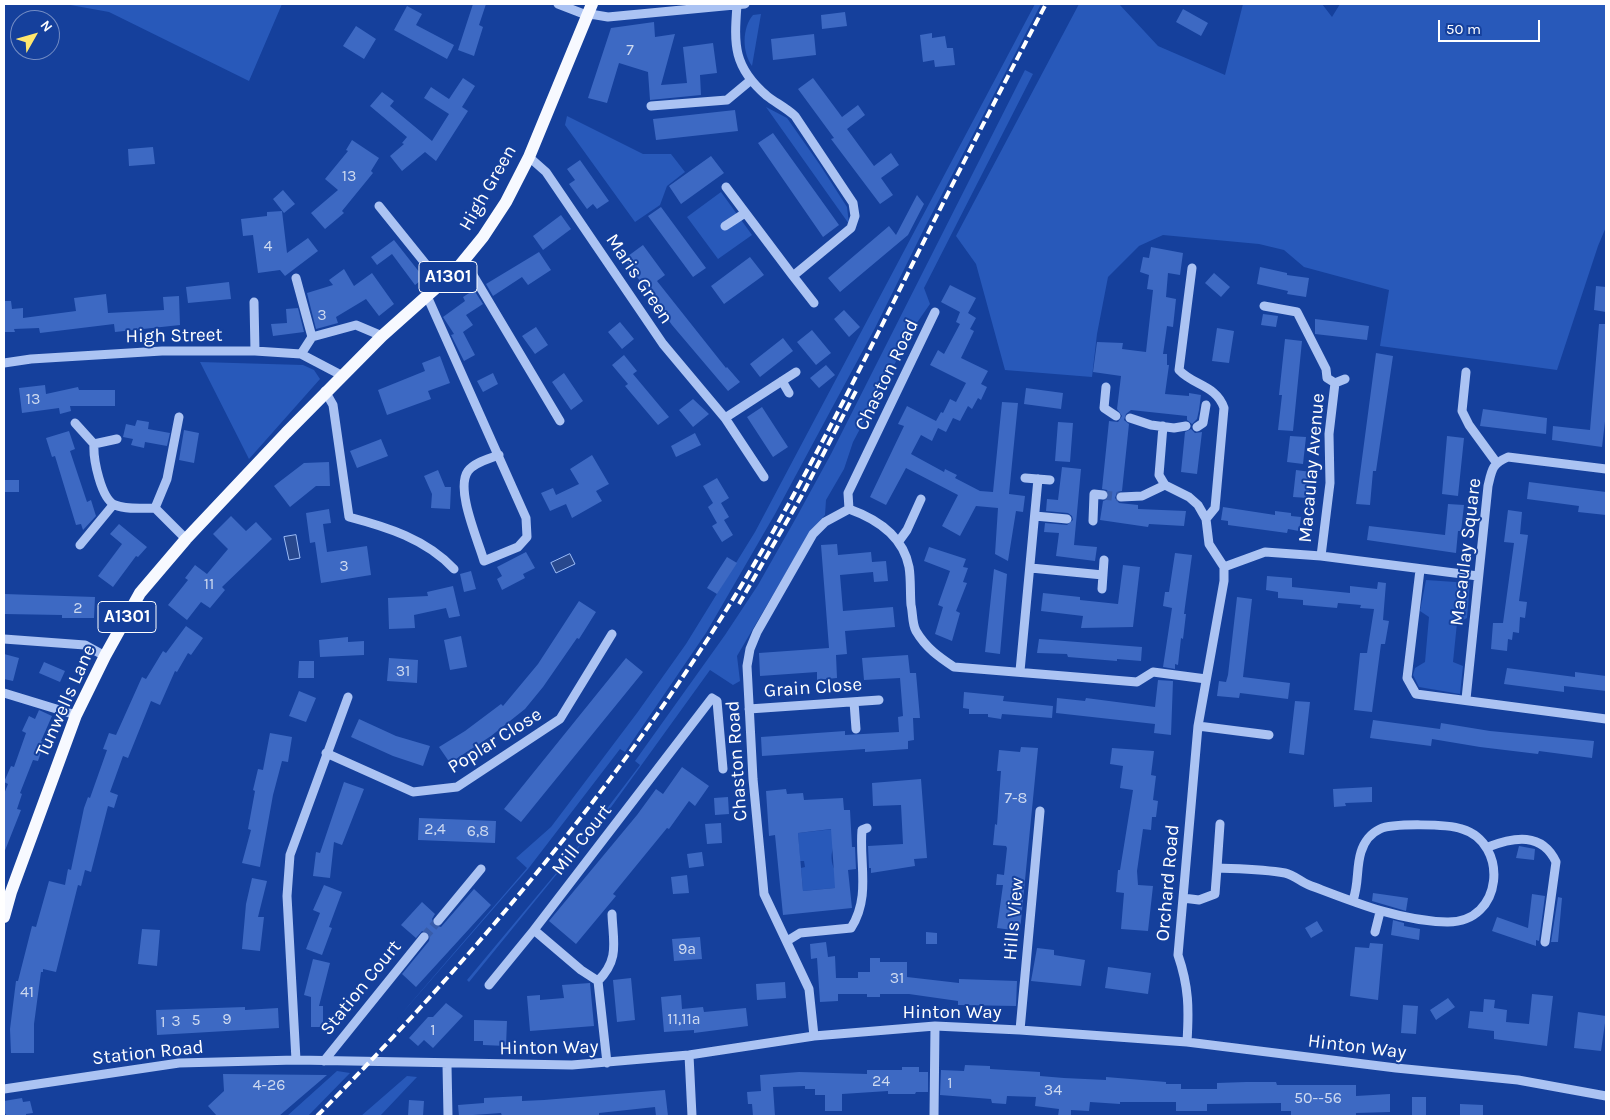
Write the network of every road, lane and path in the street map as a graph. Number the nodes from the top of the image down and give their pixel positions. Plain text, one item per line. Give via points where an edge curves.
1 (558, 4) edge
2 (741, 4) edge
3 (572, 6) edge
4 (713, 6) edge
5 (590, 11) edge
6 (751, 80) junction
7 (651, 106) dead end
8 (529, 157) junction
9 (726, 187) dead end
10 (379, 206) dead end
11 (744, 213) junction
12 (725, 226) dead end
13 (464, 260) junction
14 (1192, 268) dead end
15 (793, 276) junction
16 (296, 278) dead end
17 (441, 283) junction
18 (427, 296) junction
19 (254, 302) dead end
20 (814, 303) dead end
21 (1264, 306) dead end
22 (935, 312) dead end
23 (382, 336) junction
24 (312, 337) junction
25 (255, 351) junction
26 (301, 354) junction
27 (4, 363) edge
28 (796, 372) dead end
29 (1466, 372) dead end
30 (341, 375) junction
31 (1345, 379) dead end
32 (782, 381) junction
33 (1335, 383) junction
34 (1106, 387) dead end
35 (325, 391) junction
36 (790, 393) dead end
37 (1206, 405) dead end
38 (1116, 416) dead end
39 (179, 417) dead end
40 (725, 418) junction
41 (1130, 418) dead end
42 (560, 421) dead end
43 (75, 423) dead end
44 (1163, 426) junction
45 (1186, 426) dead end
46 (1197, 427) dead end
47 (117, 439) dead end
48 (94, 444) junction
49 (499, 455) junction
50 (1496, 462) junction
51 (1606, 469) edge
52 (764, 477) dead end
53 (1024, 478) dead end
54 (1038, 479) junction
55 (1050, 480) dead end
56 (1166, 485) junction
57 (1103, 495) dead end
58 (1121, 497) tunnel mouth
59 (921, 500) dead end
60 (113, 505) junction
61 (155, 508) junction
62 (849, 508) junction
63 (1035, 516) junction
64 (1206, 519) junction
65 (1067, 520) dead end
66 (1093, 521) dead end
67 (186, 539) junction
68 (898, 541) junction
69 (80, 545) dead end
70 (1321, 556) junction
71 (1104, 560) dead end
72 (1224, 566) junction
73 (454, 568) dead end
74 (1031, 568) junction
75 (1420, 570) junction
76 (1103, 575) junction
77 (1478, 576) junction
78 (1102, 589) dead end
79 (612, 634) dead end
80 (4, 639) edge
81 (105, 656) junction
82 (1020, 671) junction
83 (1206, 679) junction
84 (4, 693) edge
85 (348, 698) dead end
86 (1466, 699) junction
87 (879, 700) dead end
88 (854, 702) junction
89 (749, 708) junction
90 (76, 715) junction
91 (1606, 719) edge
92 (1198, 726) junction
93 (856, 729) dead end
94 (1269, 735) dead end
95 (326, 753) junction
96 (722, 769) dead end
97 (1040, 811) dead end
98 (1220, 824) dead end
99 (867, 828) dead end
100 (1488, 847) junction
101 (481, 868) dead end
102 (1217, 868) junction
103 (1184, 898) junction
104 (1353, 900) junction
105 (1380, 912) junction
106 (612, 914) dead end
107 (4, 917) edge
108 (438, 922) tunnel mouth
109 (534, 930) junction
110 (1375, 932) dead end
111 (424, 937) tunnel mouth
112 (787, 941) junction
113 (1545, 942) dead end
114 (598, 980) junction
115 (489, 984) dead end
116 (935, 1026) junction
117 (1020, 1030) junction
118 (814, 1036) junction
119 (1187, 1042) junction
120 (689, 1055) junction
121 (296, 1060) junction
122 (324, 1061) junction
123 (606, 1063) junction
124 (447, 1064) junction
125 (4, 1089) edge
126 (1606, 1096) edge
127 (448, 1116) edge
128 (692, 1116) edge
129 (934, 1116) edge

1 - 3 street
2 - 4 street
2 - 6 street via 734,42 737,57
3 - 5 street
4 - 5 street via 608,17
5 - 8 main road, High Green / A1301
6 - 7 street via 727,100
6 - 15 street via 795,116 853,203 855,216 851,228
8 - 13 main road, High Green / A1301 via 506,202
8 - 40 street, Maris Green via 546,172 663,344
9 - 11 street
10 - 17 street
11 - 12 street
11 - 15 street
13 - 17 main road, High Green / A1301
13 - 42 street
14 - 64 street via 1178,370 1212,389 1224,408 1215,508
15 - 20 street
16 - 24 street
17 - 18 main road, High Green / A1301
18 - 23 main road, High Green / A1301
18 - 49 street
19 - 25 street
21 - 33 street via 1297,312 1326,369 1327,378
22 - 62 street, Chaston Road via 848,493
23 - 24 street via 356,325
23 - 30 main road, High Green / A1301
24 - 26 street
25 - 26 street, High Street
25 - 27 street, High Street via 162,351
26 - 30 street, High Street
28 - 32 street
29 - 50 street via 1462,412
30 - 35 main road, Tunwells Lane / A1301
31 - 33 street
32 - 36 street
32 - 40 street
33 - 70 street, Macaulay Avenue via 1329,434 1330,483
34 - 38 street via 1104,408
35 - 67 main road, Tunwells Lane / A1301
35 - 73 street via 333,405 348,517 394,529 441,555
37 - 46 street via 1204,423
39 - 61 street via 167,479
40 - 52 street, Maris Green
41 - 44 street
43 - 48 street
44 - 45 street
44 - 56 street via 1159,475
47 - 48 street
48 - 60 street via 94,463
49 - 49 street via 526,518 527,537 518,548 484,561 463,485 468,472 478,463
50 - 51 street, Macaulay Square via 1508,457
50 - 77 street, Macaulay Square via 1488,486
53 - 54 street
54 - 55 street
54 - 63 street
56 - 58 street via 1142,496
56 - 64 street via 1189,497
57 - 66 street via 1094,494
59 - 68 street
60 - 61 street
60 - 69 street
61 - 67 street
62 - 68 street via 879,523
62 - 89 street, Chaston Road via 825,522 813,534 758,632 747,666
63 - 65 street
63 - 74 street
64 - 72 street via 1209,544
67 - 81 main road, Tunwells Lane / A1301 via 140,592
68 - 82 street via 909,566 915,630 931,652 954,667
70 - 72 street, Macaulay Avenue via 1265,552
70 - 75 street, Macaulay Avenue
71 - 76 street
72 - 83 street, Orchard Road
74 - 76 street
74 - 82 street
75 - 77 street, Macaulay Avenue
75 - 86 street via 1407,678 1416,694
76 - 78 street
77 - 86 street, Macaulay Square
79 - 95 street, Poplar Close via 560,719 457,788 413,792
80 - 81 street via 85,645
81 - 90 main road, Tunwells Lane / A1301
82 - 83 street via 1137,682 1153,672
83 - 92 street, Orchard Road
84 - 90 street
85 - 95 street
86 - 91 street
87 - 88 street, Grain Close
88 - 89 street, Grain Close
88 - 93 street
89 - 112 street, Chaston Road via 764,894
90 - 107 main road, Tunwells Lane / A1301
92 - 94 street
92 - 103 street, Orchard Road
95 - 121 street via 290,855 286,896
96 - 109 street, Mill Court via 717,701 712,698
97 - 117 street, Hills View
98 - 102 street
99 - 112 street via 862,830 860,849 865,891 851,928 800,933
100 - 104 street via 1467,830 1452,825 1381,828 1368,838 1361,851 1358,888
100 - 105 street via 1492,860 1491,894 1483,909 1468,920 1448,922
100 - 113 street via 1521,839 1539,842 1551,852 1556,862
101 - 108 street
102 - 103 street via 1215,894 1199,900
102 - 104 street via 1287,874 1306,885
103 - 119 street, Orchard Road via 1178,955 1187,981
104 - 105 street
105 - 110 street
106 - 114 street via 614,954 609,970
109 - 114 street via 581,970
109 - 115 street
111 - 122 street, Station Court
112 - 118 street, Chaston Road via 809,989
114 - 123 street
116 - 117 street, Hinton Way
116 - 118 street, Hinton Way
116 - 129 street
117 - 119 street, Hinton Way
118 - 120 street, Hinton Way
119 - 126 street, Hinton Way via 1518,1080
120 - 123 street, Hinton Way
120 - 128 street
121 - 122 street, Hinton Way
121 - 125 street, Station Road via 179,1063
122 - 124 street, Hinton Way
123 - 124 street, Hinton Way
124 - 127 street

